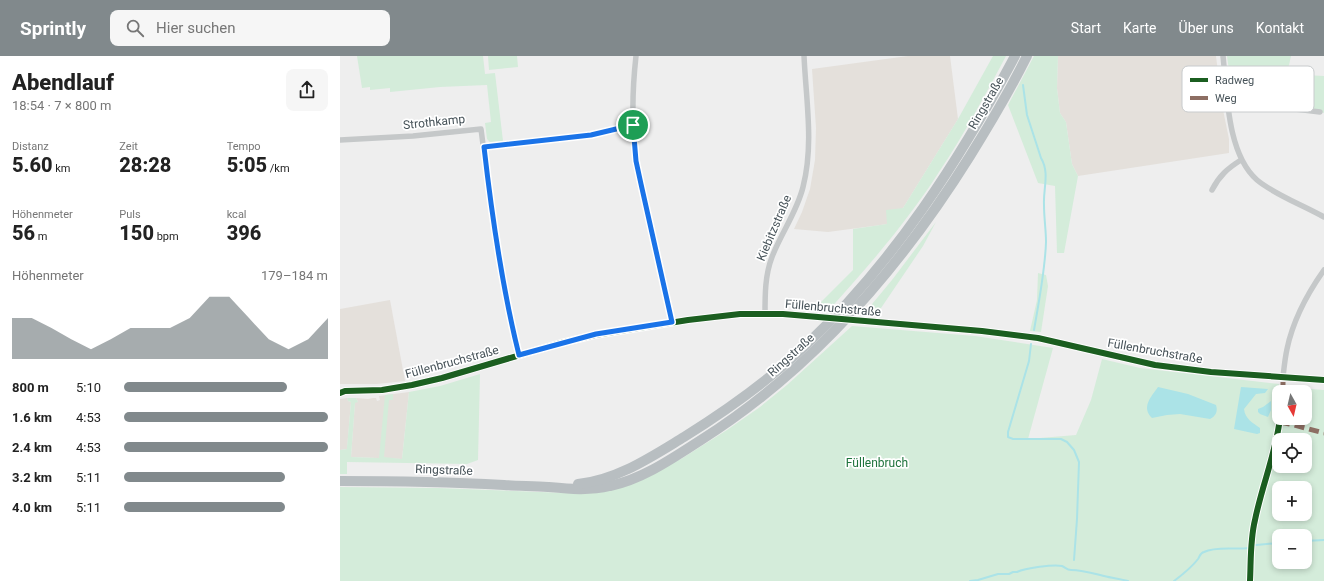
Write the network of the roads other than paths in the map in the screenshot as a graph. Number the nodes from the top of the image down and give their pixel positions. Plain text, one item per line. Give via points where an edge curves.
1 (636, 56) edge
2 (804, 56) edge
3 (1015, 56) edge
4 (1027, 56) edge
5 (1222, 56) edge
6 (1223, 66) edge
7 (1314, 111) edge
8 (1230, 112) edge
9 (1320, 112) dead end
10 (633, 125) junction
11 (340, 140) edge
12 (484, 147) junction
13 (1241, 160) junction
14 (1212, 190) dead end
15 (1324, 217) edge
16 (1324, 270) edge
17 (765, 314) junction
18 (672, 322) junction
19 (519, 355) junction
20 (1283, 377) junction
21 (1324, 380) edge
22 (342, 391) edge
23 (340, 481) edge
24 (548, 487) junction

1 - 10 street
2 - 17 street, Kiebitzstraße via 808,161 801,196 772,258 765,290
3 - 24 highway, Ringstraße via 980,120 922,210 893,250 806,346 753,390 702,426 628,470 581,484
4 - 24 highway, Ringstraße via 989,126 952,185 905,251 852,314 792,373 712,433 652,469 624,482 599,488
5 - 6 street
7 - 9 street
8 - 13 street via 1235,144
10 - 12 street via 591,135
10 - 18 street via 636,161
11 - 12 street, Strothkamp via 413,136 480,128
12 - 19 street via 495,237
13 - 14 street via 1228,168
13 - 15 street via 1258,180
16 - 20 street via 1307,297 1295,324 1287,349
17 - 18 street, Füllenbruchstraße via 714,316
17 - 20 street, Füllenbruchstraße via 982,331 1060,342 1155,365
18 - 19 street, Füllenbruchstraße via 596,334
19 - 22 street, Füllenbruchstraße via 412,385 382,390
20 - 21 street, Füllenbruchstraße
23 - 24 highway, Ringstraße

